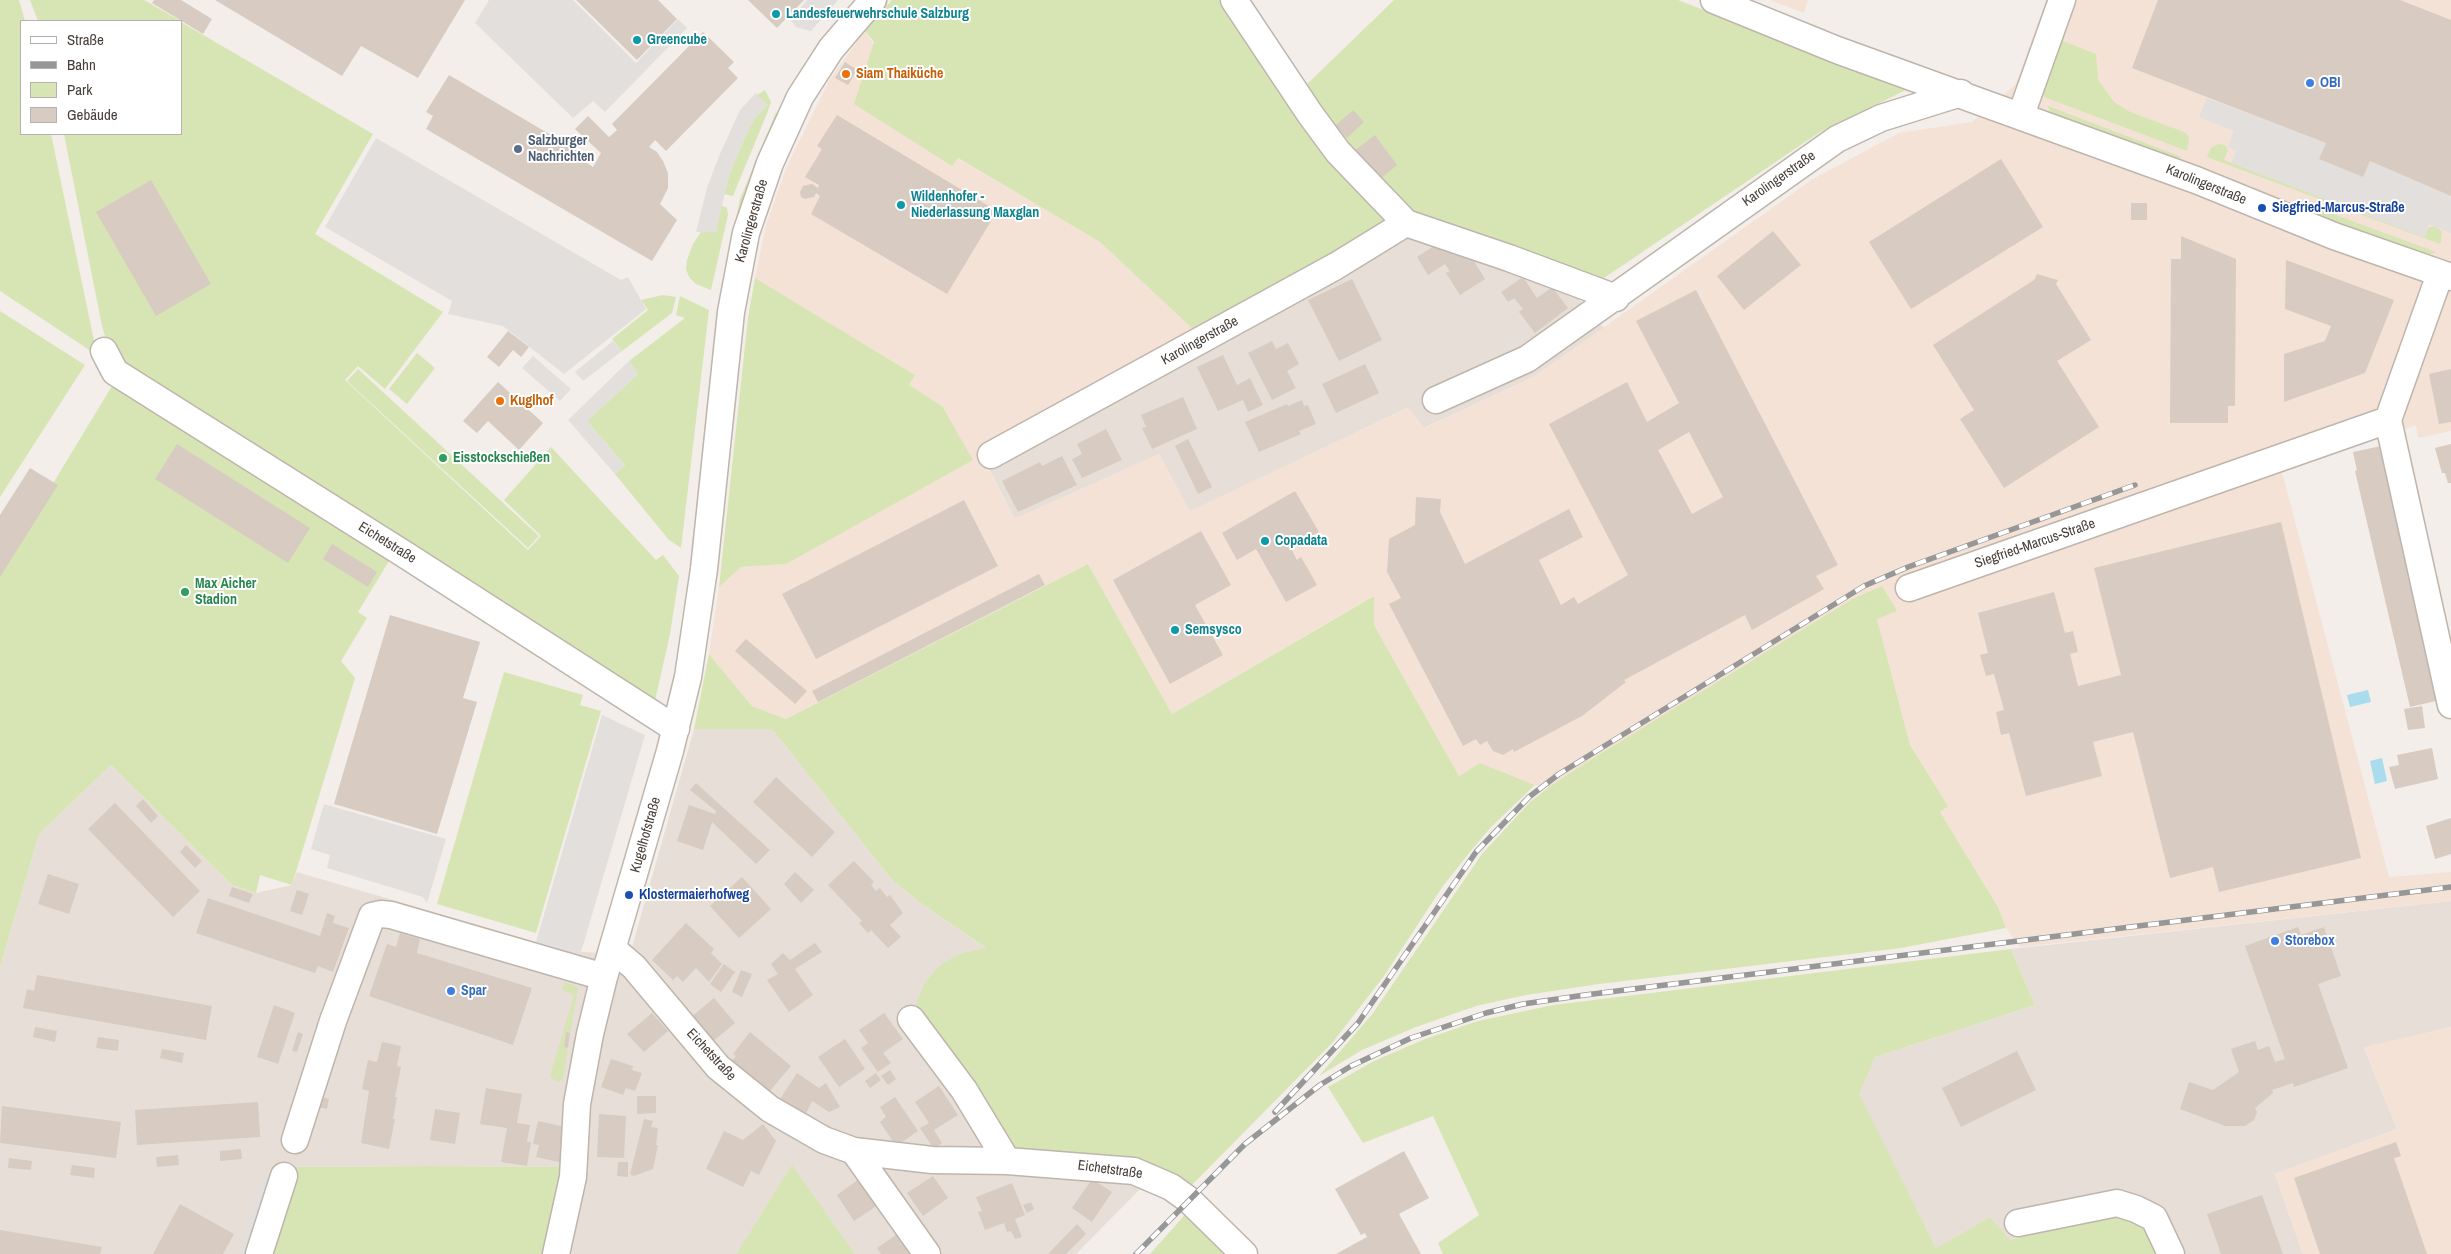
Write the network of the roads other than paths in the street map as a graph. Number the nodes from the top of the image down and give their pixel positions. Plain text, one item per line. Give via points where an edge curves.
1 (873, 0) edge
2 (1234, 0) edge
3 (1714, 0) edge
4 (2062, 0) edge
5 (1961, 94) junction
6 (2021, 115) junction
7 (1406, 223) junction
8 (2446, 275) edge
9 (1616, 298) junction
10 (104, 351) dead end
11 (1436, 400) dead end
12 (2388, 420) junction
13 (991, 455) dead end
14 (714, 472) joint
15 (1909, 588) dead end
16 (2451, 705) edge
17 (676, 729) junction
18 (613, 949) junction
19 (604, 977) junction
20 (911, 1019) dead end
21 (295, 1140) dead end
22 (854, 1151) junction
23 (1007, 1160) junction
24 (284, 1176) dead end
25 (2018, 1223) dead end
26 (259, 1254) edge
27 (556, 1254) edge
28 (927, 1254) edge
29 (1244, 1254) edge
30 (2171, 1254) edge

1 - 14 street, Karolingerstraße via 831,49 808,84 784,130 756,198 731,312
2 - 7 street via 1338,152
3 - 5 street, Karolingerstraße via 1811,41
4 - 6 street
5 - 6 street, Karolingerstraße
5 - 9 street, Karolingerstraße via 1881,118 1837,140
6 - 8 street, Karolingerstraße via 2334,236
7 - 9 street
7 - 13 street, Karolingerstraße via 1336,266
8 - 12 street
9 - 11 street, Karolingerstraße via 1527,359
10 - 17 street, Eichetstraße via 115,372
12 - 15 street, Siegfried-Marcus-Straße
12 - 16 street
14 - 17 street, Kugelhofstraße via 697,621
17 - 18 street, Kugelhofstraße
18 - 19 street, Kugelhofstraße
18 - 22 street, Eichetstraße via 634,967 718,1067 744,1090 817,1136
19 - 21 street via 391,915 372,916 333,1021
19 - 27 street, Kugelhofstraße via 582,1072 572,1177
20 - 23 street via 964,1090
22 - 23 street, Eichetstraße via 932,1160
22 - 28 street
23 - 29 street, Eichetstraße via 1106,1167 1151,1176 1188,1200
24 - 26 street
25 - 30 street via 2117,1203 2136,1208 2154,1218

